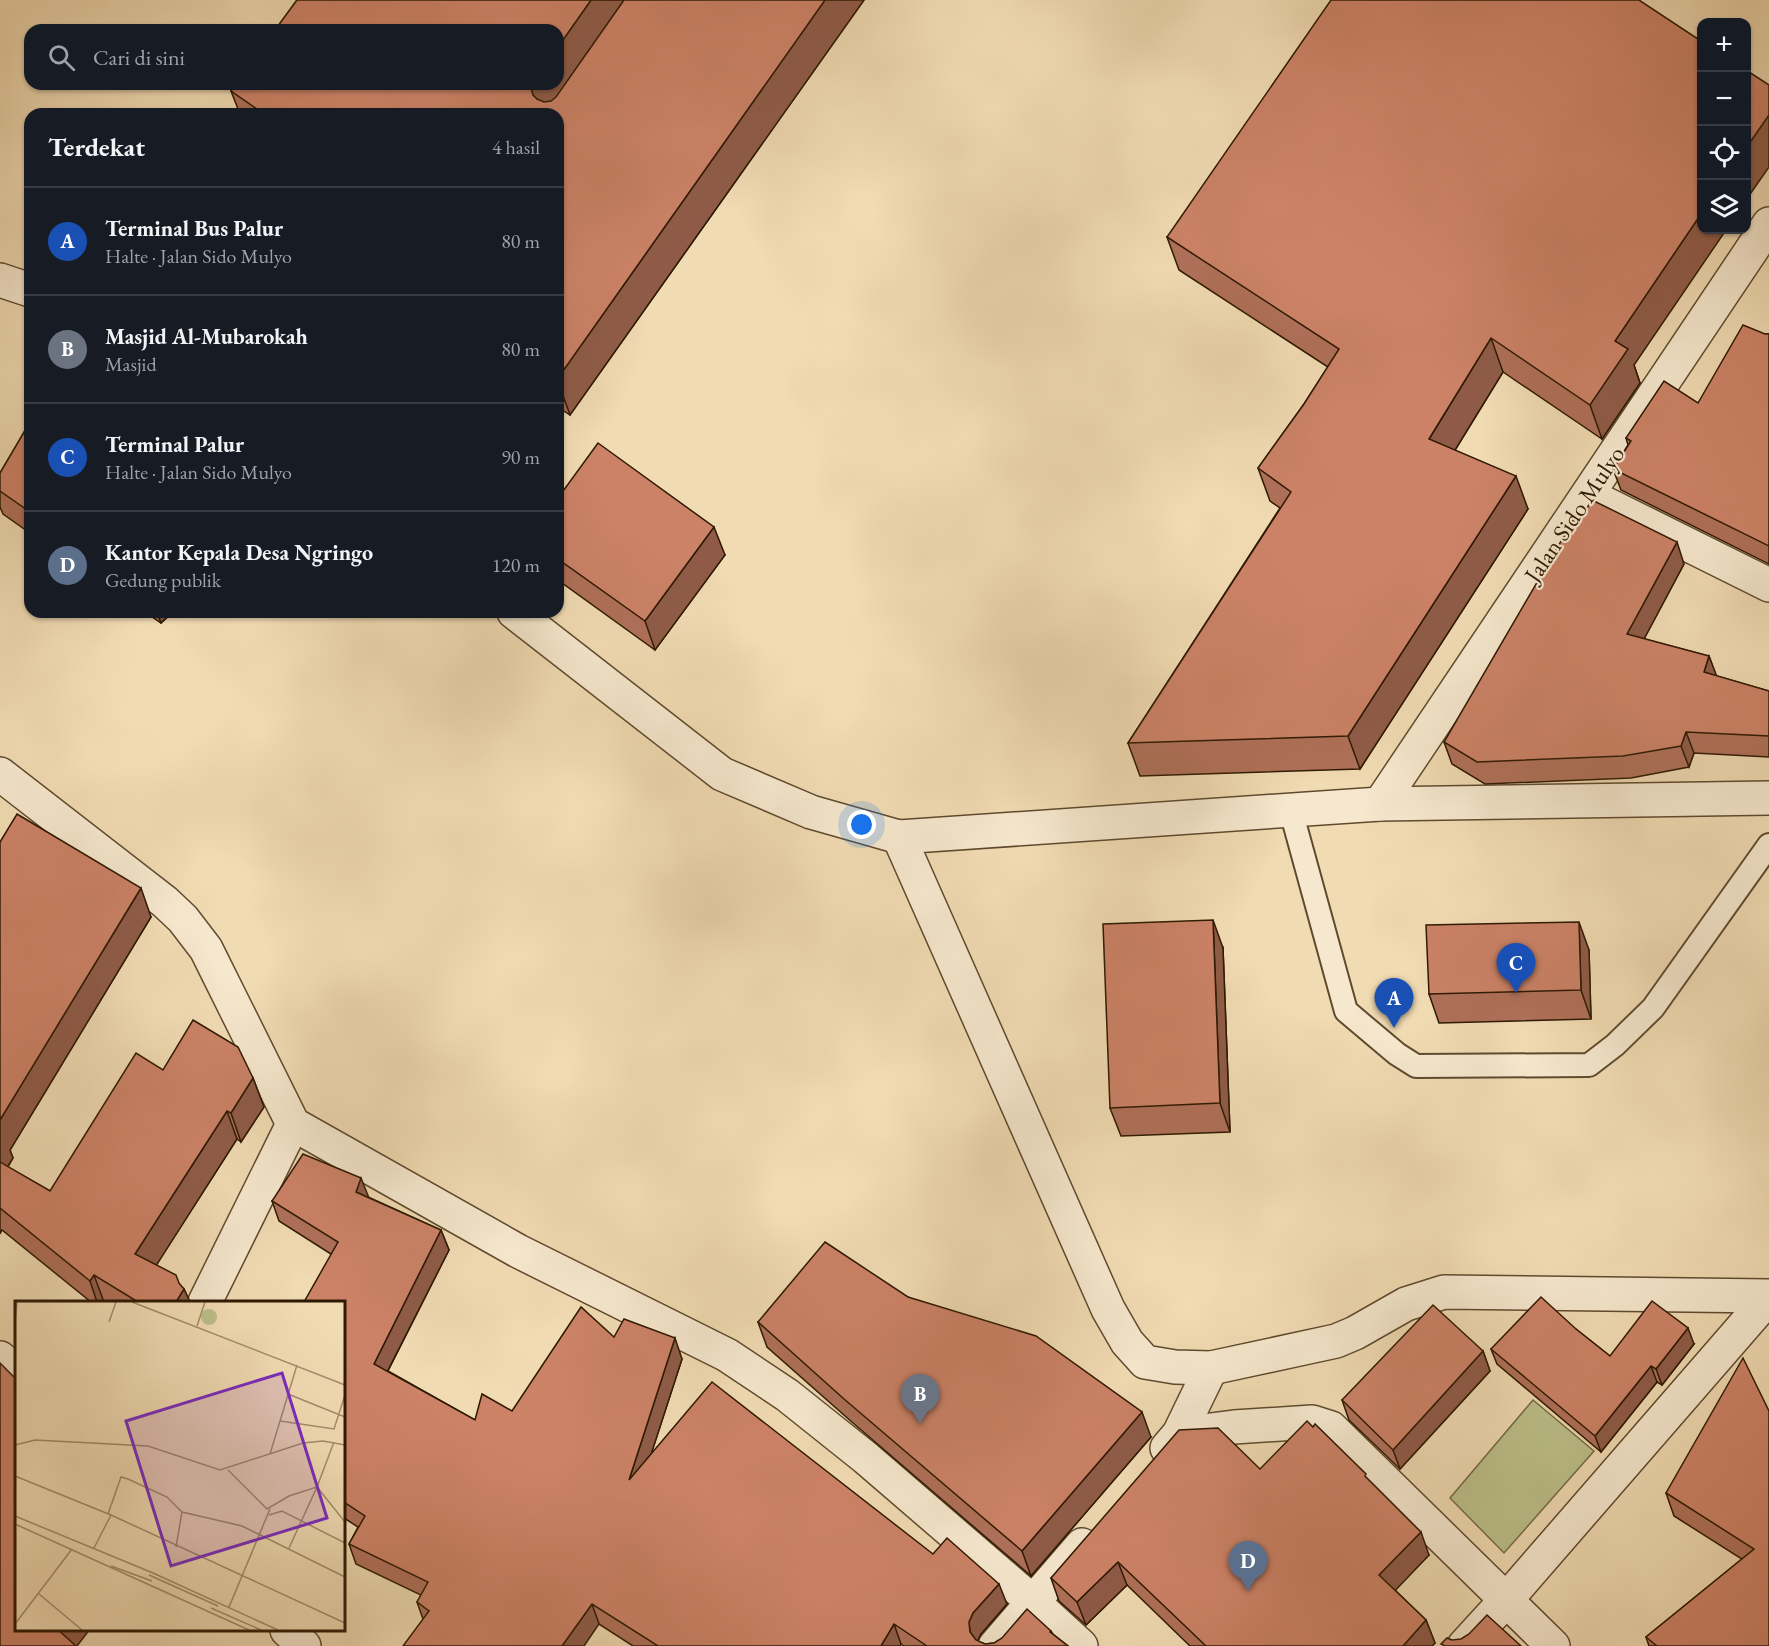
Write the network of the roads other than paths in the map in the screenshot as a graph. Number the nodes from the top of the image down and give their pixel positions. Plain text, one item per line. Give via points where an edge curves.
1 (1765, 239) edge
2 (0, 280) edge
3 (24, 288) edge
4 (1588, 495) junction
5 (1769, 585) edge
6 (522, 618) edge
7 (0, 774) edge
8 (1769, 798) edge
9 (1380, 804) junction
10 (1291, 811) junction
11 (899, 837) junction
12 (1769, 845) edge
13 (293, 1124) junction
14 (1769, 1296) edge
15 (205, 1301) edge
16 (0, 1359) edge
17 (1211, 1368) junction
18 (15, 1373) edge
19 (1179, 1434) junction
20 (1148, 1469) edge
21 (1102, 1522) edge
22 (1506, 1600) junction
23 (1033, 1602) junction
24 (289, 1631) edge
25 (304, 1646) edge
26 (995, 1646) edge
27 (1081, 1646) edge
28 (1464, 1646) edge
29 (1553, 1646) edge

1 - 4 street, Jalan Sido Mulyo
2 - 3 street
4 - 5 street
4 - 9 street, Jalan Sido Mulyo
6 - 11 street via 722,774 811,812
7 - 13 street via 183,919 207,949
8 - 9 street
9 - 10 street
10 - 11 street
10 - 12 lane via 1346,1011 1416,1066 1589,1065 1653,1008
11 - 17 street via 1108,1309 1126,1341 1145,1362
13 - 15 street
13 - 23 street via 518,1251 727,1355 787,1395 866,1458
14 - 17 street via 1444,1292 1406,1304 1336,1341
14 - 22 street
16 - 18 street
17 - 19 street
19 - 20 street
19 - 22 street via 1312,1422 1331,1428
21 - 23 street
22 - 28 street
22 - 29 street
23 - 26 street
23 - 27 street
24 - 25 street

